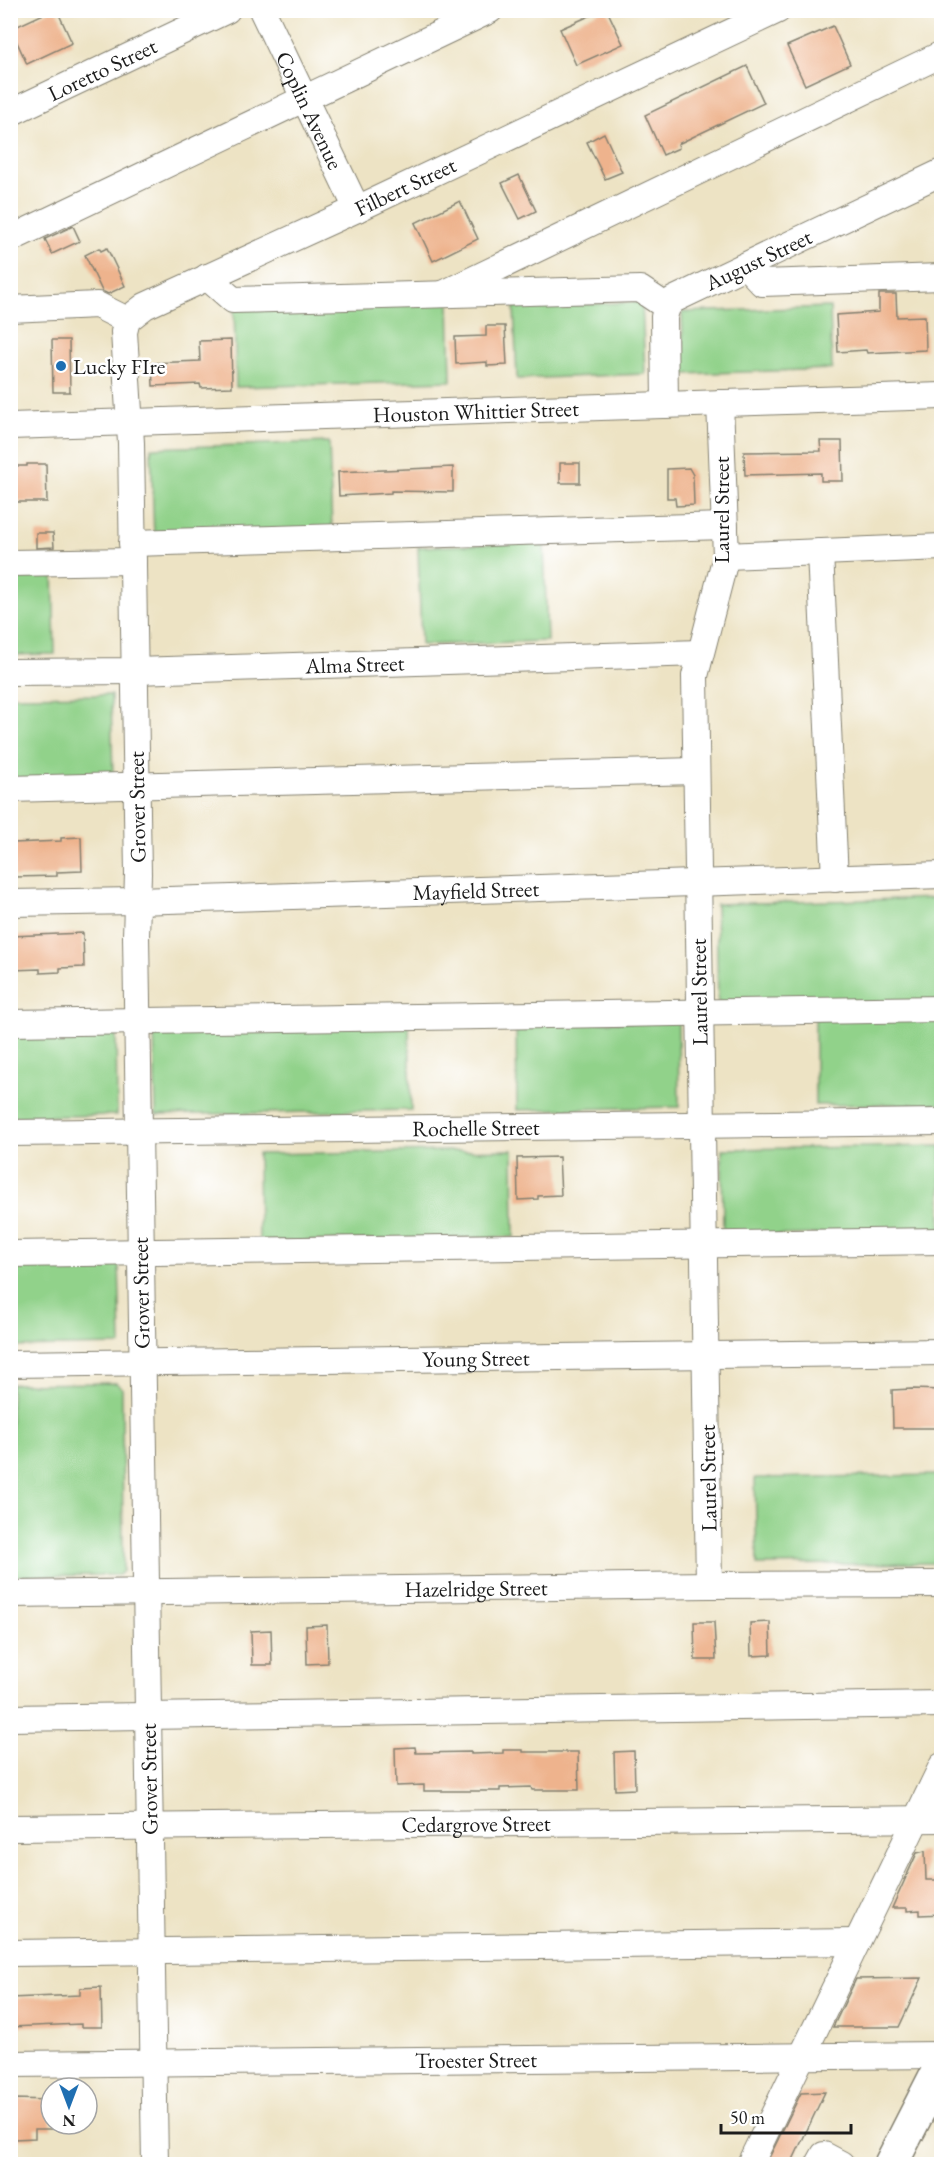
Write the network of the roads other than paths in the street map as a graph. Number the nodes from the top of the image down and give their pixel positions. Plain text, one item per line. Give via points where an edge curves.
1 (227, 10) edge
2 (262, 10) edge
3 (490, 10) edge
4 (777, 10) edge
5 (942, 54) edge
6 (304, 98) junction
7 (10, 113) edge
8 (942, 172) edge
9 (357, 209) junction
10 (10, 239) edge
11 (746, 266) junction
12 (207, 277) junction
13 (942, 277) edge
14 (443, 294) junction
15 (667, 307) junction
16 (10, 309) edge
17 (127, 320) junction
18 (942, 396) edge
19 (720, 403) junction
20 (665, 405) junction
21 (129, 422) junction
22 (10, 426) edge
23 (725, 526) junction
24 (942, 547) edge
25 (133, 552) junction
26 (820, 552) junction
27 (726, 556) junction
28 (10, 563) edge
29 (700, 653) junction
30 (135, 671) junction
31 (10, 672) edge
32 (696, 771) junction
33 (137, 787) junction
34 (10, 789) edge
35 (942, 875) edge
36 (835, 879) junction
37 (698, 883) junction
38 (137, 901) junction
39 (10, 903) edge
40 (942, 1009) edge
41 (700, 1013) junction
42 (137, 1021) junction
43 (10, 1023) edge
44 (942, 1122) edge
45 (702, 1125) junction
46 (139, 1132) junction
47 (10, 1133) edge
48 (942, 1241) edge
49 (704, 1245) junction
50 (141, 1252) junction
51 (10, 1254) edge
52 (942, 1352) edge
53 (706, 1355) junction
54 (142, 1362) junction
55 (10, 1364) edge
56 (942, 1584) edge
57 (709, 1585) junction
58 (146, 1592) junction
59 (10, 1594) edge
60 (942, 1704) edge
61 (10, 1718) edge
62 (148, 1718) junction
63 (942, 1766) edge
64 (916, 1819) junction
65 (942, 1819) edge
66 (150, 1827) junction
67 (10, 1828) edge
68 (857, 1942) junction
69 (10, 1953) edge
70 (152, 1953) junction
71 (942, 2055) edge
72 (802, 2056) junction
73 (153, 2063) junction
74 (10, 2064) edge
75 (942, 2064) edge
76 (155, 2164) edge
77 (750, 2164) edge
78 (819, 2164) edge
79 (841, 2164) edge
80 (891, 2164) edge

1 - 7 street, Loretto Street
2 - 6 street, Coplin Avenue
3 - 6 street
4 - 9 street, Filbert Street
5 - 14 street
6 - 9 street, Coplin Avenue
6 - 10 street
8 - 11 street, August Street
9 - 12 street, Filbert Street
11 - 13 street via 762,283
11 - 15 street, August Street
12 - 14 street via 233,300
12 - 17 street, Filbert Street via 145,306
14 - 15 street via 640,289
15 - 20 street
16 - 17 street via 97,305
17 - 21 street via 124,332
18 - 19 street, Houston Whittier Street
19 - 20 street, Houston Whittier Street
19 - 23 street, Laurel Street
20 - 21 street, Houston Whittier Street
21 - 22 street, Houston Whittier Street
21 - 25 street, Grover Street
23 - 25 street
23 - 27 street, Laurel Street
24 - 26 street
25 - 28 street
25 - 30 street, Grover Street
26 - 27 street
26 - 36 street
27 - 29 street, Laurel Street
29 - 30 street, Alma Street
29 - 32 street, Laurel Street via 695,676
30 - 31 street, Alma Street
30 - 33 street, Grover Street
32 - 33 street
32 - 37 street, Laurel Street
33 - 34 street
33 - 38 street, Grover Street
35 - 36 street, Mayfield Street
36 - 37 street, Mayfield Street
37 - 38 street, Mayfield Street
37 - 41 street, Laurel Street
38 - 39 street, Mayfield Street
38 - 42 street, Grover Street
40 - 41 street
41 - 42 street
41 - 45 street, Laurel Street
42 - 43 street
42 - 46 street, Grover Street
44 - 45 street, Rochelle Street
45 - 46 street, Rochelle Street
45 - 49 street, Laurel Street
46 - 47 street, Rochelle Street
46 - 50 street, Grover Street
48 - 49 street
49 - 50 street
49 - 53 street, Laurel Street
50 - 51 street
50 - 54 street, Grover Street
52 - 53 street, Young Street
53 - 54 street, Young Street
53 - 57 street, Laurel Street
54 - 55 street, Young Street
54 - 58 street, Grover Street
56 - 57 street, Hazelridge Street
57 - 58 street, Hazelridge Street
58 - 59 street, Hazelridge Street
58 - 62 street, Grover Street
60 - 62 street
61 - 62 street
62 - 66 street, Grover Street
63 - 64 street
64 - 65 street, Cedargrove Street
64 - 66 street, Cedargrove Street
64 - 68 street
66 - 67 street, Cedargrove Street
66 - 70 street, Grover Street
68 - 70 street
68 - 72 street
69 - 70 street
70 - 73 street, Grover Street
71 - 72 street, Troester Street
72 - 73 street, Troester Street
72 - 77 street
73 - 74 street, Troester Street
73 - 76 street, Grover Street
75 - 80 main road
78 - 79 street via 824,2155

